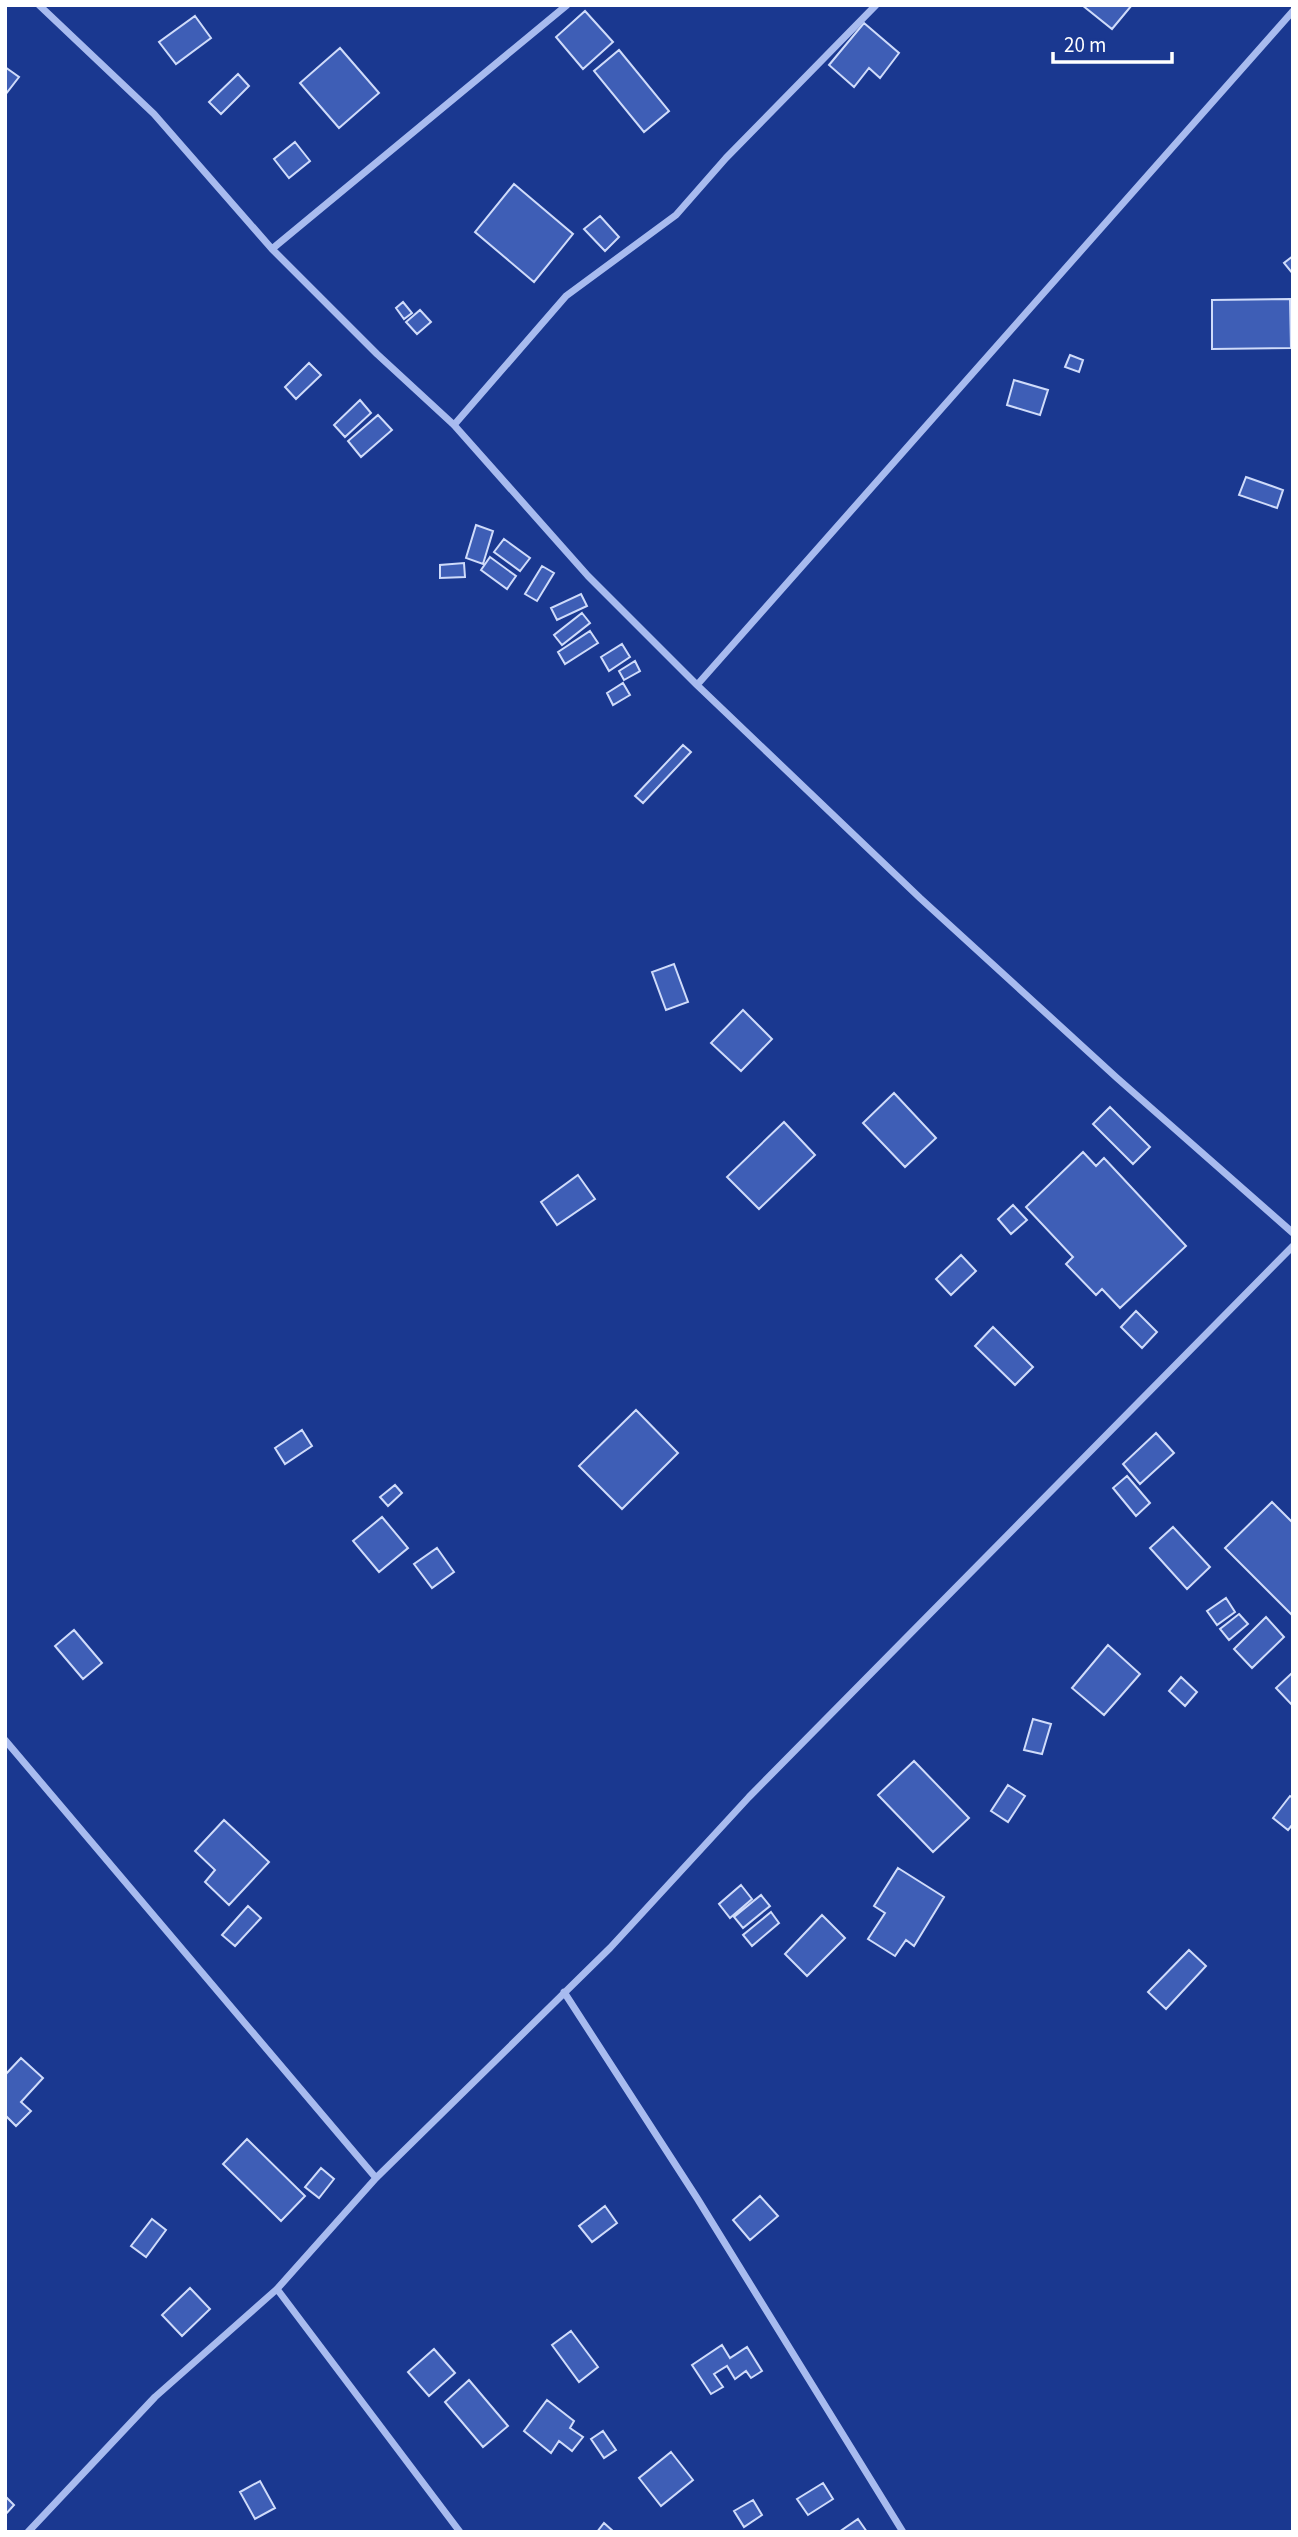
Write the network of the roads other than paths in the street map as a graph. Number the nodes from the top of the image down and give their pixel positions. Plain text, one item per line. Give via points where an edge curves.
1 (39, 5) edge
2 (567, 5) edge
3 (876, 5) edge
4 (1293, 11) edge
5 (272, 248) junction
6 (454, 425) junction
7 (697, 685) junction
8 (1293, 1233) edge
9 (1293, 1245) edge
10 (5, 1740) edge
11 (564, 1993) junction
12 (376, 2178) junction
13 (277, 2290) junction
14 (28, 2532) edge
15 (460, 2532) edge
16 (904, 2532) edge

1 - 5 street via 154,114
2 - 5 street
3 - 6 street via 676,215 566,296
4 - 7 street
5 - 6 street
6 - 7 street via 587,576
7 - 8 street via 920,898
9 - 11 street via 749,1797
10 - 12 street
11 - 12 street
11 - 16 street
12 - 13 street
13 - 14 street via 155,2397
13 - 15 street

